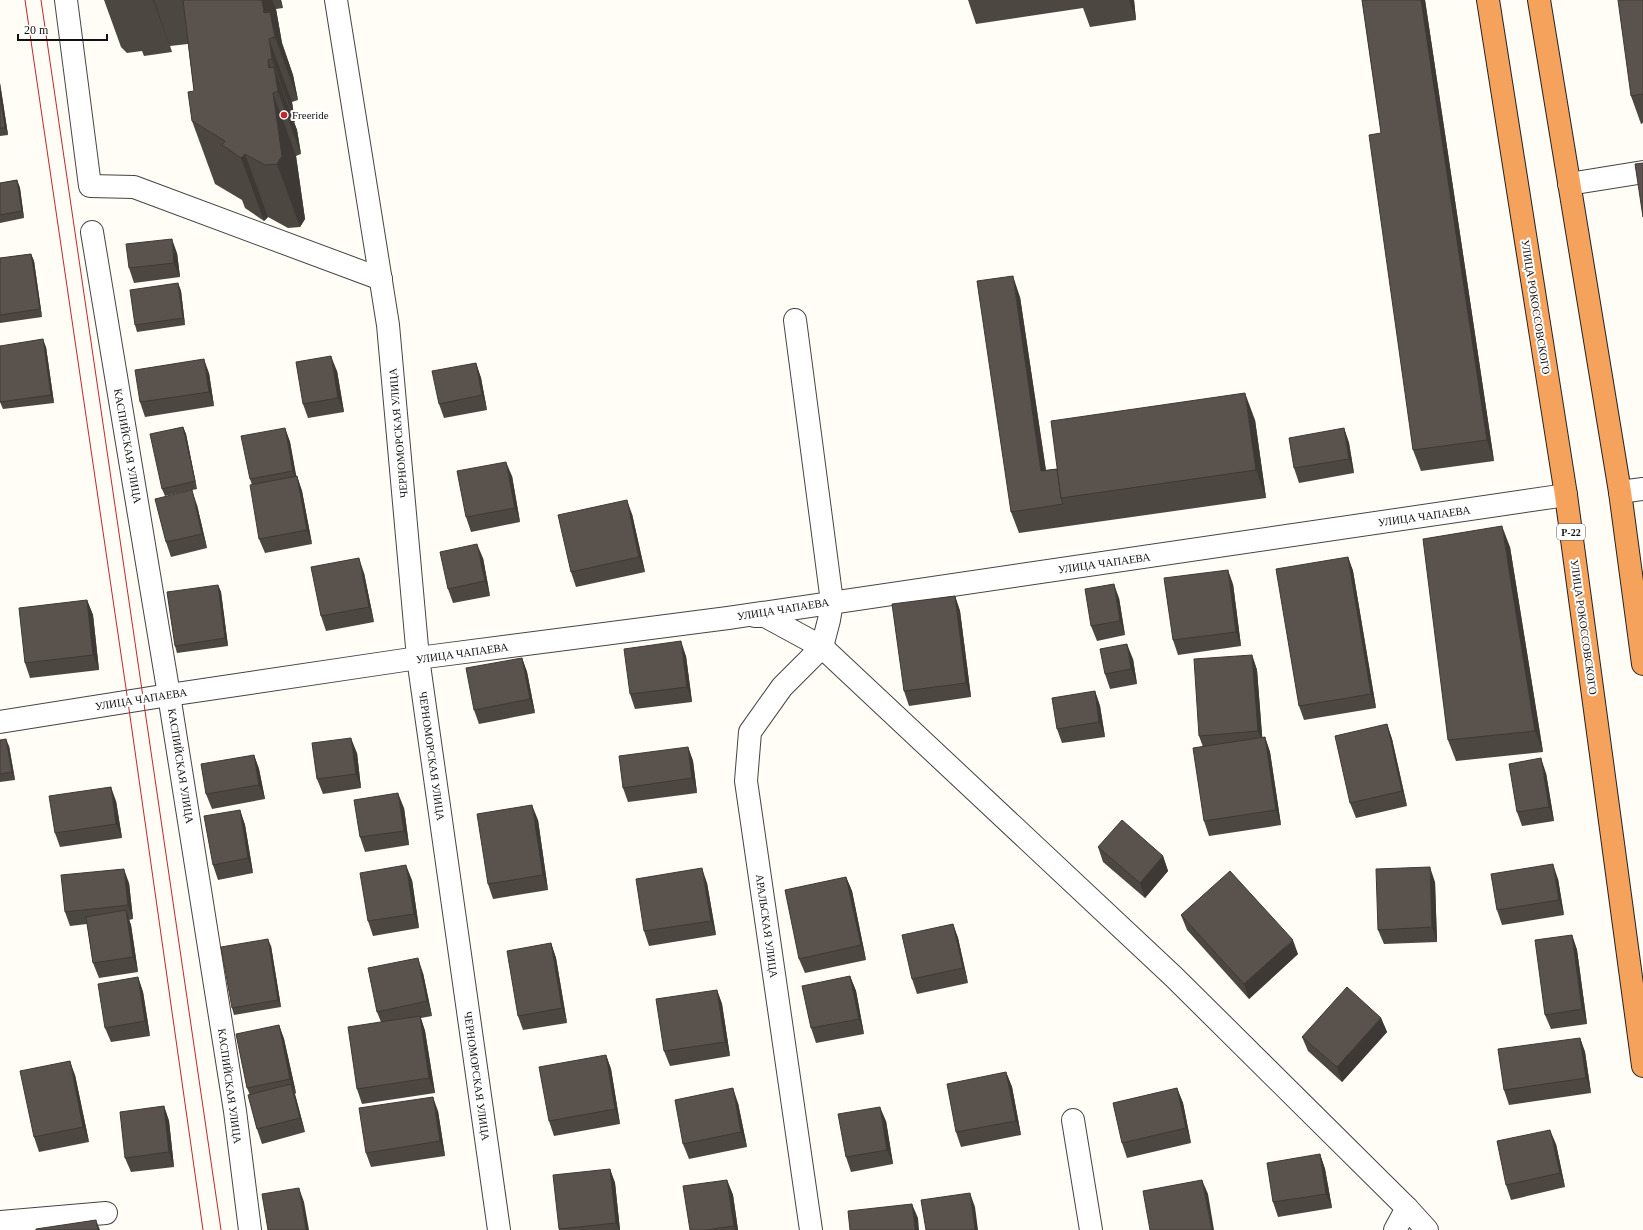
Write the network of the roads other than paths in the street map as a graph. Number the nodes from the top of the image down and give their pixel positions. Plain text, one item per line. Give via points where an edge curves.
1 (66, 0) edge
2 (336, 0) edge
3 (1488, 0) edge
4 (1539, 0) edge
5 (1643, 172) edge
6 (1569, 184) junction
7 (92, 232) dead end
8 (381, 279) junction
9 (795, 320) dead end
10 (1643, 489) edge
11 (1620, 492) junction
12 (1566, 495) junction
13 (832, 602) junction
14 (728, 618) junction
15 (822, 647) junction
16 (418, 658) junction
17 (1643, 664) edge
18 (169, 695) junction
19 (0, 722) edge
20 (1643, 1066) edge
21 (1073, 1120) dead end
22 (1407, 1208) junction
23 (106, 1213) dead end
24 (0, 1222) edge
25 (250, 1230) edge
26 (499, 1230) edge
27 (810, 1230) edge
28 (1091, 1230) edge
29 (1395, 1230) edge
30 (1427, 1230) edge

1 - 8 street via 90,186 134,187
2 - 8 street, ЧЕРНОМОРСКАЯ УЛИЦА
3 - 12 highway, УЛИЦА РОКОССОВСКОГО / Р-22
4 - 6 highway
5 - 6 street
6 - 11 highway
7 - 18 street, КАСПИЙСКАЯ УЛИЦА
8 - 16 street, ЧЕРНОМОРСКАЯ УЛИЦА via 388,325
9 - 13 street
10 - 11 street
11 - 17 highway
12 - 13 street, УЛИЦА ЧАПАЕВА
12 - 20 highway, УЛИЦА РОКОССОВСКОГО / Р-22
13 - 14 street, УЛИЦА ЧАПАЕВА
13 - 15 street
14 - 15 street via 765,616
14 - 16 street, УЛИЦА ЧАПАЕВА
15 - 22 street via 1174,977
15 - 27 street, АРАЛЬСКАЯ УЛИЦА via 782,687 750,732 746,781
16 - 18 street, УЛИЦА ЧАПАЕВА
16 - 26 street, ЧЕРНОМОРСКАЯ УЛИЦА
18 - 19 street, УЛИЦА ЧАПАЕВА
18 - 25 street, КАСПИЙСКАЯ УЛИЦА via 235,1111
21 - 28 street
22 - 29 street
22 - 30 street
23 - 24 street

